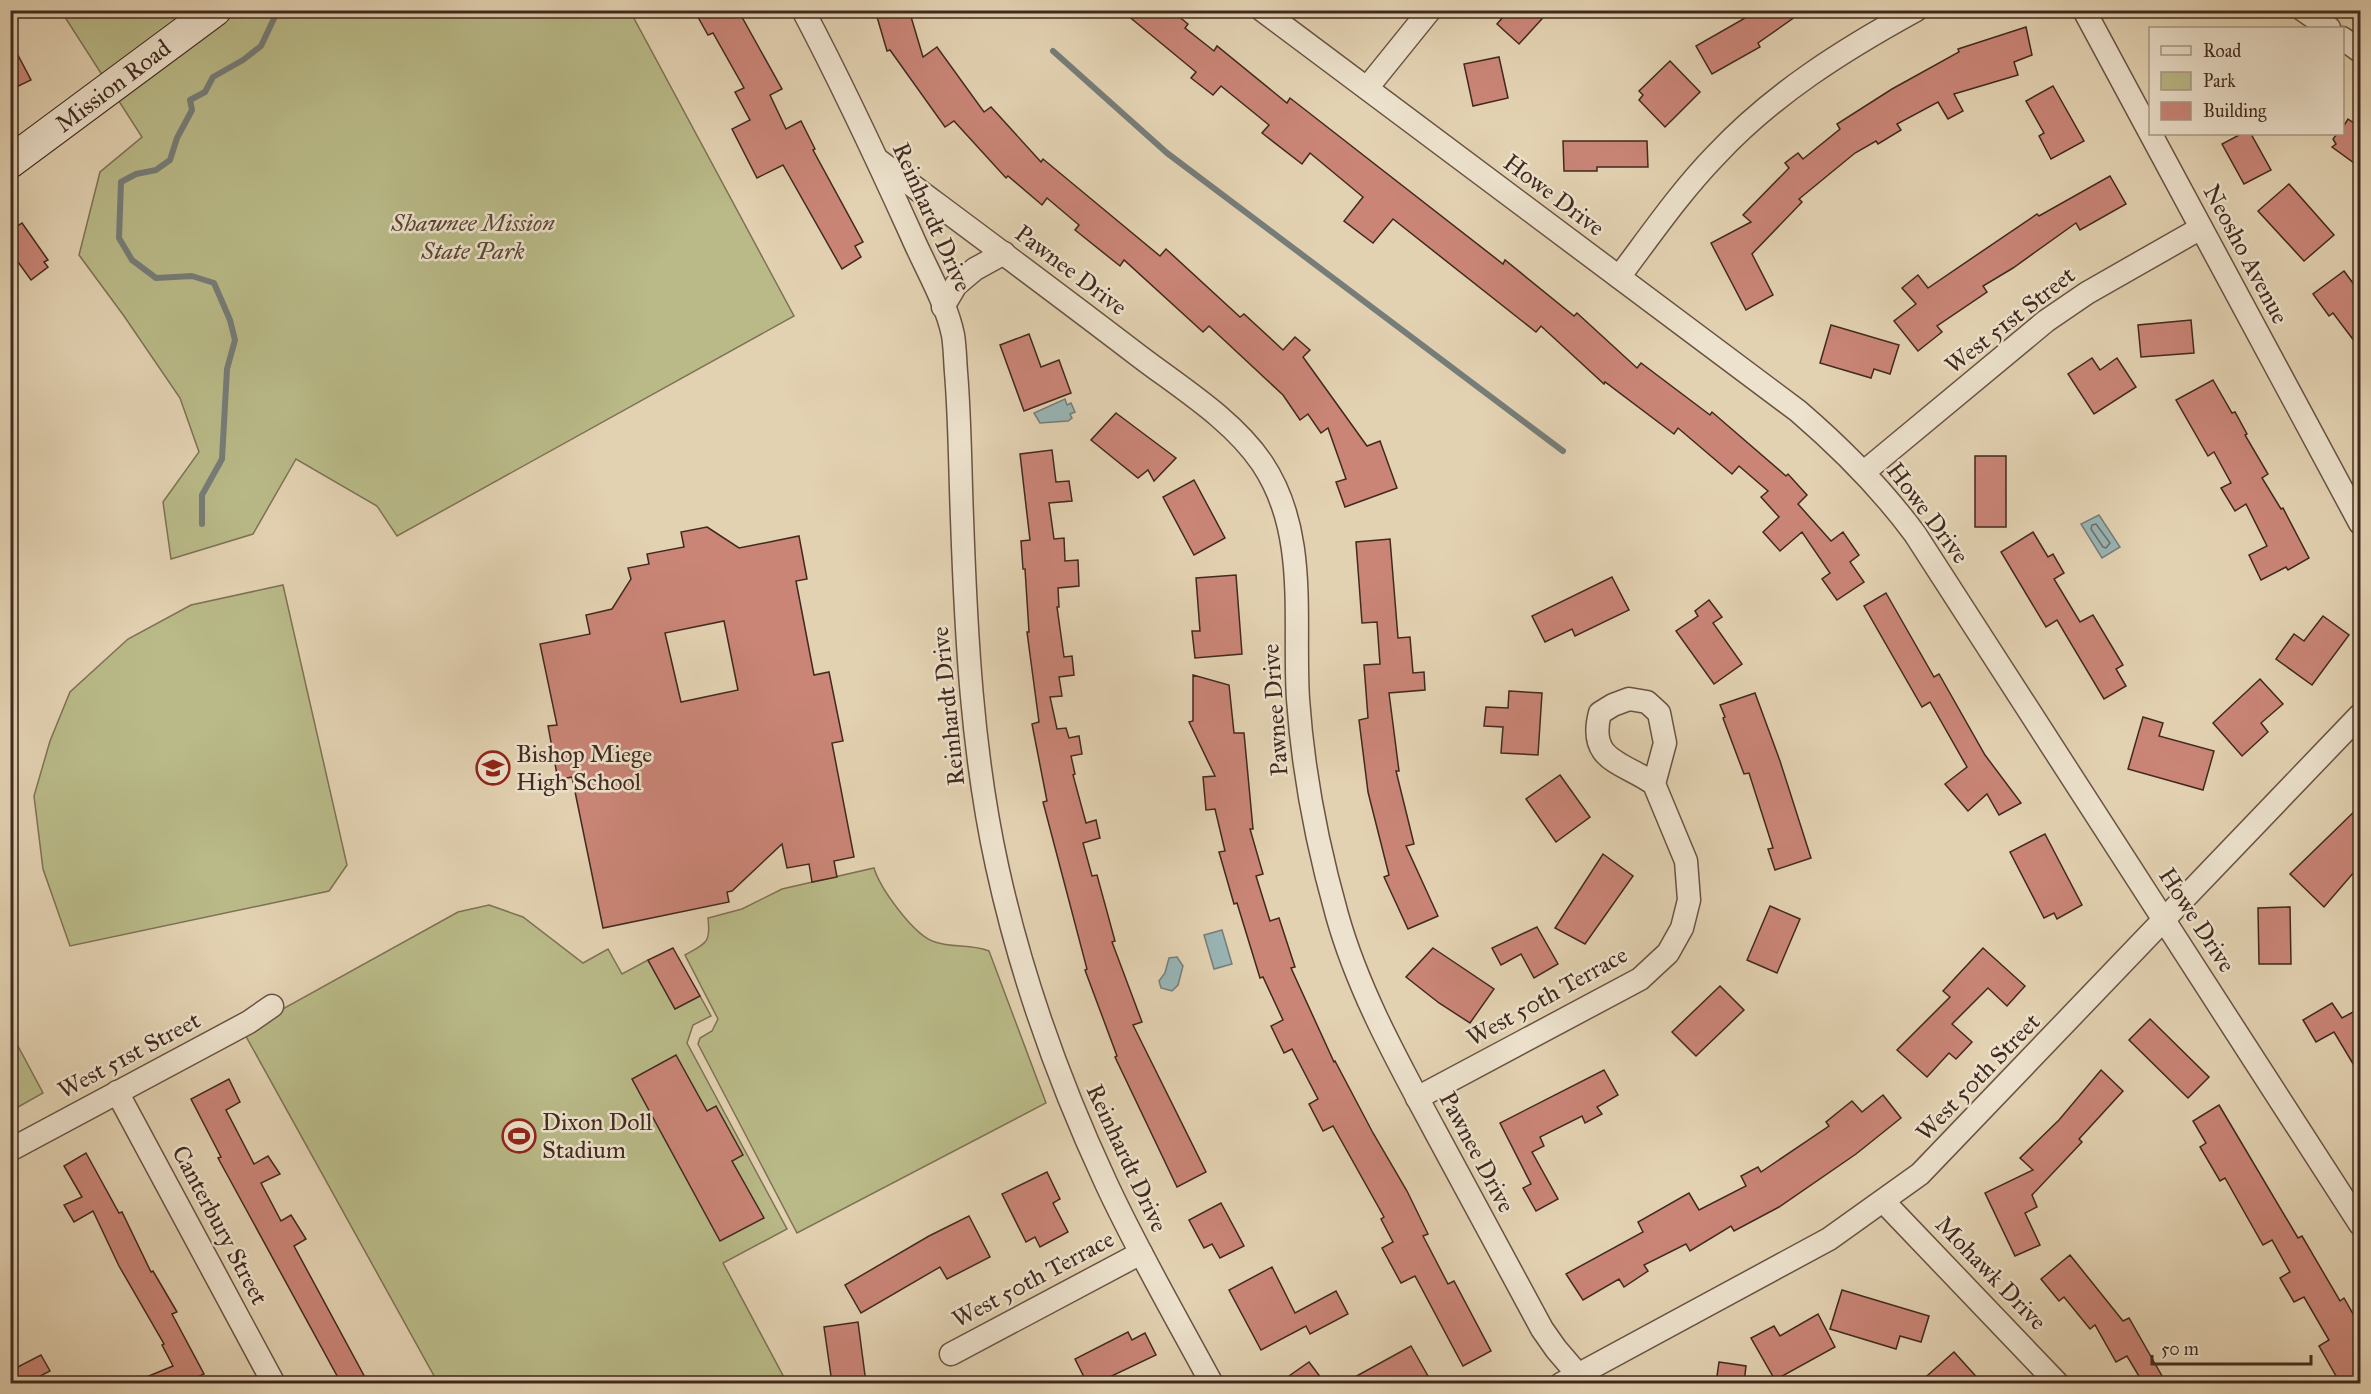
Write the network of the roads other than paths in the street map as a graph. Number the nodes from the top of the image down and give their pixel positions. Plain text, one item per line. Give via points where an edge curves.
1 (215, 10) edge
2 (803, 10) edge
3 (1263, 10) edge
4 (1430, 10) edge
5 (1916, 10) edge
6 (2084, 10) edge
7 (2303, 10) edge
8 (2328, 27) edge
9 (2344, 39) edge
10 (2361, 51) edge
11 (1367, 88) junction
12 (2149, 131) edge
13 (2151, 135) edge
14 (878, 160) junction
15 (10, 162) edge
16 (2201, 228) junction
17 (1004, 253) junction
18 (1619, 277) junction
19 (943, 307) junction
20 (1864, 472) junction
21 (2361, 523) edge
22 (2361, 715) edge
23 (1654, 784) dead end
24 (2165, 920) junction
25 (272, 1006) dead end
26 (117, 1092) junction
27 (1417, 1098) junction
28 (10, 1150) edge
29 (1884, 1202) junction
30 (2361, 1224) edge
31 (1141, 1253) junction
32 (951, 1354) dead end
33 (1575, 1381) edge
34 (274, 1383) edge
35 (1212, 1383) edge
36 (2058, 1383) edge

1 - 15 main road, Mission Road
2 - 14 street, Reinhardt Drive
3 - 11 street, Howe Drive
4 - 11 street
5 - 18 street via 1822,65 1772,103 1717,153
6 - 12 street, Neosho Avenue
7 - 8 street
9 - 10 street
11 - 18 street, Howe Drive
13 - 16 street, Neosho Avenue
14 - 17 street, Pawnee Drive
14 - 19 street, Reinhardt Drive
16 - 20 street, West 51st Street via 2046,321
16 - 21 street, Neosho Avenue
17 - 19 street via 956,285
17 - 27 street, Pawnee Drive via 1220,418 1248,445 1274,484 1292,532 1298,698 1318,844 1354,966
18 - 20 street, Howe Drive via 1798,411
19 - 31 street, Reinhardt Drive via 953,335 958,392 970,684 997,865 1017,946 1064,1087
20 - 24 street, Howe Drive via 1915,534
22 - 24 street, West 50th Street
23 - 27 street, West 50th Terrace via 1686,861 1689,900 1682,928 1668,953 1640,979
24 - 29 street, West 50th Street via 1928,1167
24 - 30 street, Howe Drive
25 - 26 street, West 51st Street
26 - 28 street, West 51st Street
26 - 34 street, Canterbury Street
27 - 33 street, Pawnee Drive via 1542,1329
29 - 33 street, West 50th Street via 1829,1239
29 - 36 street, Mohawk Drive
31 - 32 street, West 50th Terrace
31 - 35 street, Reinhardt Drive

